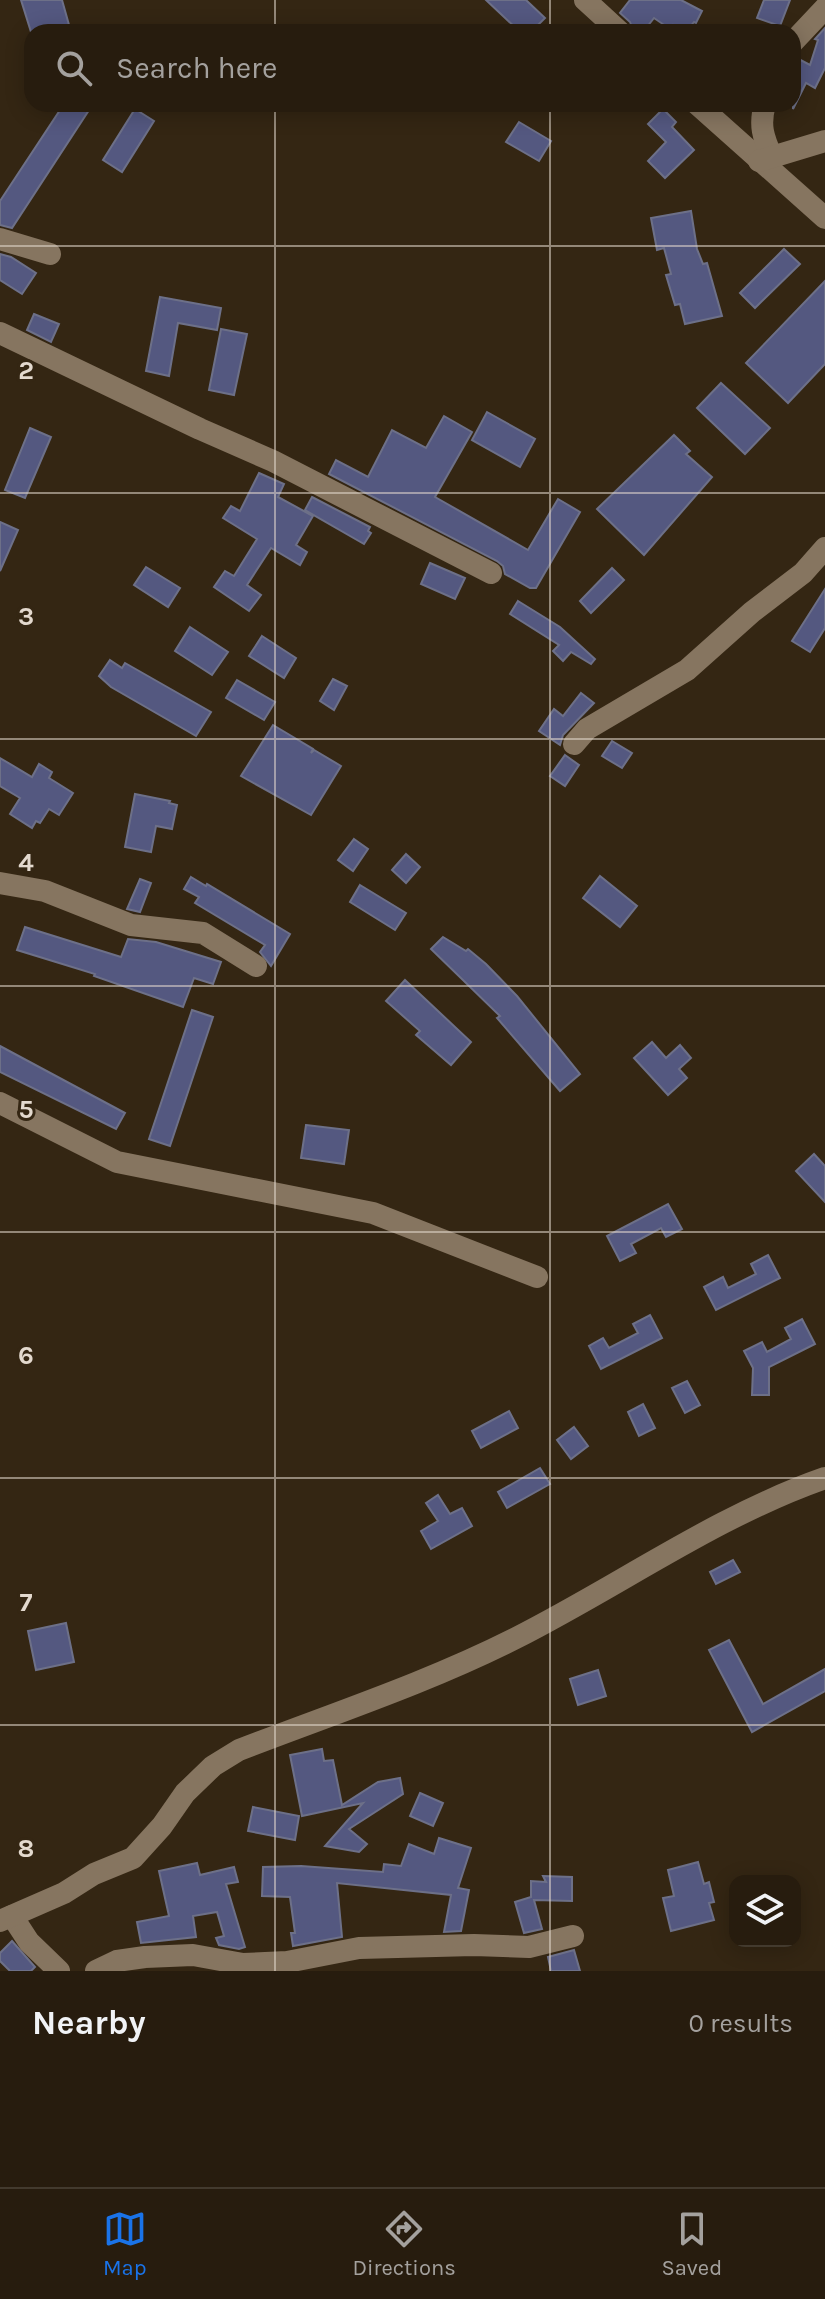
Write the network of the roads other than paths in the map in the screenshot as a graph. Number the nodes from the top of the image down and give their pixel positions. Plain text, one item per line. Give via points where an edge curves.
1 (585, 0) edge
2 (825, 8) edge
3 (611, 24) edge
4 (801, 34) edge
5 (707, 112) edge
6 (763, 112) edge
7 (825, 141) edge
8 (766, 159) junction
9 (825, 218) edge
10 (0, 239) edge
11 (50, 254) dead end
12 (0, 333) edge
13 (825, 548) edge
14 (491, 573) dead end
15 (574, 744) dead end
16 (0, 883) edge
17 (256, 966) dead end
18 (0, 1103) edge
19 (537, 1277) dead end
20 (825, 1478) edge
21 (6, 1918) edge
22 (573, 1936) dead end
23 (292, 1966) edge
24 (59, 1971) edge
25 (96, 1971) edge

1 - 3 street
2 - 4 street
5 - 8 street
6 - 8 street
7 - 8 street
8 - 9 street
10 - 11 street
12 - 14 street via 273,461
13 - 15 street via 803,573 687,670 587,729
16 - 17 street via 45,891 131,925 203,933
18 - 19 street via 117,1162 373,1213
20 - 21 street via 776,1495 515,1639 407,1687 239,1750 185,1793 133,1858
21 - 24 street
22 - 23 street via 529,1947 359,1948
23 - 25 street via 193,1955 117,1961

